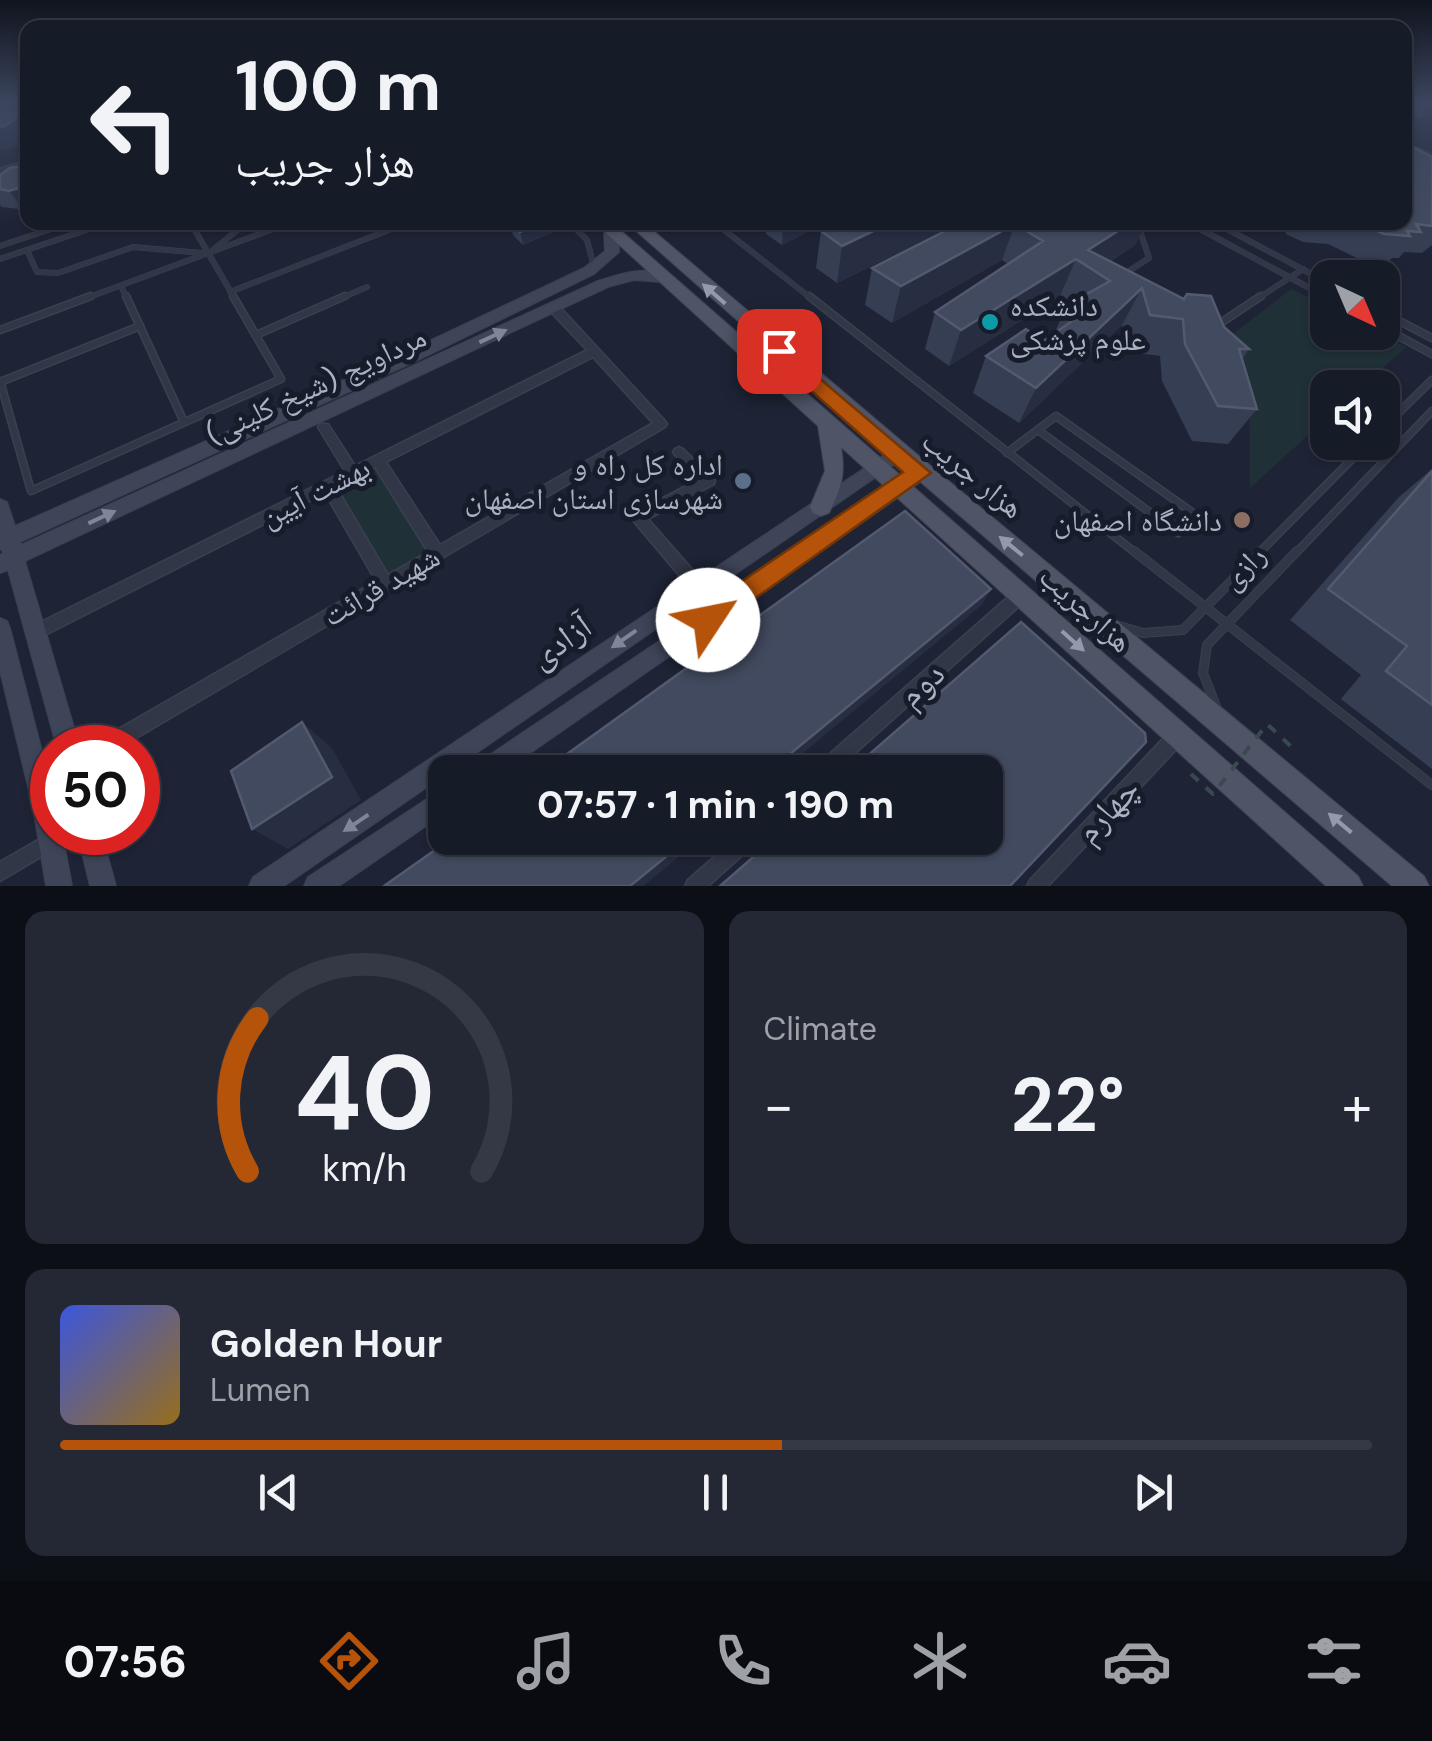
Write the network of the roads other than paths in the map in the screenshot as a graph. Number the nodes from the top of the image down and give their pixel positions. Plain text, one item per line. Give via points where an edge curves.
1 (48, 230) edge
2 (86, 230) edge
3 (194, 230) edge
4 (237, 230) edge
5 (271, 230) edge
6 (389, 230) edge
7 (577, 230) edge
8 (607, 230) edge
9 (609, 230) edge
10 (642, 230) edge
11 (724, 230) edge
12 (1137, 230) edge
13 (1202, 230) edge
14 (1229, 230) edge
15 (0, 246) edge
16 (27, 250) junction
17 (208, 254) junction
18 (0, 259) edge
19 (594, 267) junction
20 (1303, 270) junction
21 (1310, 273) edge
22 (662, 277) junction
23 (1291, 278) junction
24 (1108, 284) edge
25 (121, 286) junction
26 (368, 287) dead end
27 (1310, 288) edge
28 (230, 292) junction
29 (554, 308) junction
30 (1400, 321) edge
31 (140, 326) junction
32 (1210, 329) edge
33 (0, 330) edge
34 (256, 335) junction
35 (1400, 337) edge
36 (1432, 338) edge
37 (595, 352) junction
38 (1432, 354) edge
39 (414, 364) junction
40 (1432, 380) edge
41 (0, 381) edge
42 (1400, 411) edge
43 (1432, 411) edge
44 (184, 422) junction
45 (827, 426) junction
46 (324, 427) dead end
47 (1038, 430) junction
48 (679, 452) dead end
49 (1007, 453) junction
50 (896, 454) junction
51 (1351, 460) edge
52 (378, 461) junction
53 (875, 469) junction
54 (920, 473) junction
55 (353, 474) junction
56 (328, 486) junction
57 (898, 489) junction
58 (821, 506) junction
59 (0, 507) edge
60 (6, 550) edge
61 (437, 553) junction
62 (385, 583) junction
63 (699, 588) junction
64 (1021, 595) junction
65 (1203, 606) junction
66 (1097, 614) junction
67 (1226, 626) junction
68 (0, 628) edge
69 (36, 632) junction
70 (8, 689) edge
71 (1222, 721) junction
72 (62, 725) edge
73 (141, 725) edge
74 (1178, 735) junction
75 (475, 742) junction
76 (481, 755) edge
77 (509, 755) edge
78 (841, 755) edge
79 (30, 769) edge
80 (1432, 786) edge
81 (428, 811) edge
82 (30, 854) edge
83 (52, 855) edge
84 (95, 855) edge
85 (730, 855) edge
86 (0, 872) edge
87 (58, 886) edge
88 (103, 886) edge
89 (262, 886) edge
90 (317, 886) edge
91 (694, 886) edge
92 (1036, 886) edge
93 (1348, 886) edge
94 (1414, 886) edge

1 - 15 lane
2 - 16 lane
3 - 17 lane
4 - 17 lane
5 - 17 lane
6 - 28 lane
7 - 19 lane via 588,240
8 - 19 main road via 612,252
9 - 22 main road, هزارجریب
50 -> 10 main road, هزار جریب
11 - 49 lane
12 - 24 lane via 1148,258
13 - 23 lane
14 - 20 lane
16 - 17 lane via 37,272 58,273 134,247
16 - 18 lane
17 - 25 lane
17 - 28 lane
19 - 39 main road, مرداویج (شیخ کلینی)
20 - 21 lane
20 - 23 lane
22 - 29 main road, مرداویج (شیخ کلینی) via 633,275
22 - 45 main road, هزارجریب
23 - 27 lane
23 - 32 lane
25 - 31 lane
25 - 33 lane
26 - 34 lane
28 - 34 lane
29 - 37 street
39 -> 29 main road, مرداویج (شیخ کلینی)
30 - 36 lane
31 - 41 lane
31 - 44 lane
34 - 44 lane via 281,378
35 - 38 lane
37 - 52 street, بهشت آیین
37 - 61 street, شهید قرائت via 661,424
39 - 60 main road, مرداویج (شیخ کلینی)
40 - 42 lane
41 - 44 lane via 30,491
43 - 67 lane, رازی
45 - 53 main road, هزارجریب
45 - 58 main road via 835,471
46 - 55 street
47 - 47 lane via 1056,416 1196,515 1178,532
47 - 49 lane
48 - 63 street via 709,480 638,518
49 - 65 lane
50 - 53 main road, آزادی
50 - 54 main road, هزار جریب
51 - 65 lane, رازی
52 - 55 street, بهشت آیین
52 - 61 street
53 - 57 main road, هزارجریب
53 - 58 main road, آزادی
54 - 57 main road, آزادی
66 -> 54 main road, هزار جریب
55 - 56 street, بهشت آیین
56 - 62 street
56 - 69 street, بهشت آیین
57 - 64 main road, هزارجریب
57 - 77 main road, آزادی
58 - 63 main road, آزادی
59 - 60 main road
60 - 69 main road
61 - 62 street, شهید قرائت
62 - 73 street, شهید قرائت
63 -> 75 main road, آزادی
64 -> 74 main road, هزارجریب
64 - 78 street, دوم
65 - 66 lane, رازی via 1183,630 1157,632 1128,629
65 - 67 lane
66 - 71 main road, هزار جریب
67 - 71 lane, رازی via 1202,661
67 - 80 lane
68 - 70 main road
69 - 72 main road
70 - 79 main road
94 -> 71 main road, هزار جریب
74 - 92 street, چهارم
74 - 93 main road, هزارجریب
75 - 76 main road
75 -> 89 main road, آزادی
81 - 90 main road
82 - 86 street
83 - 87 main road
84 - 88 main road
85 - 91 street

